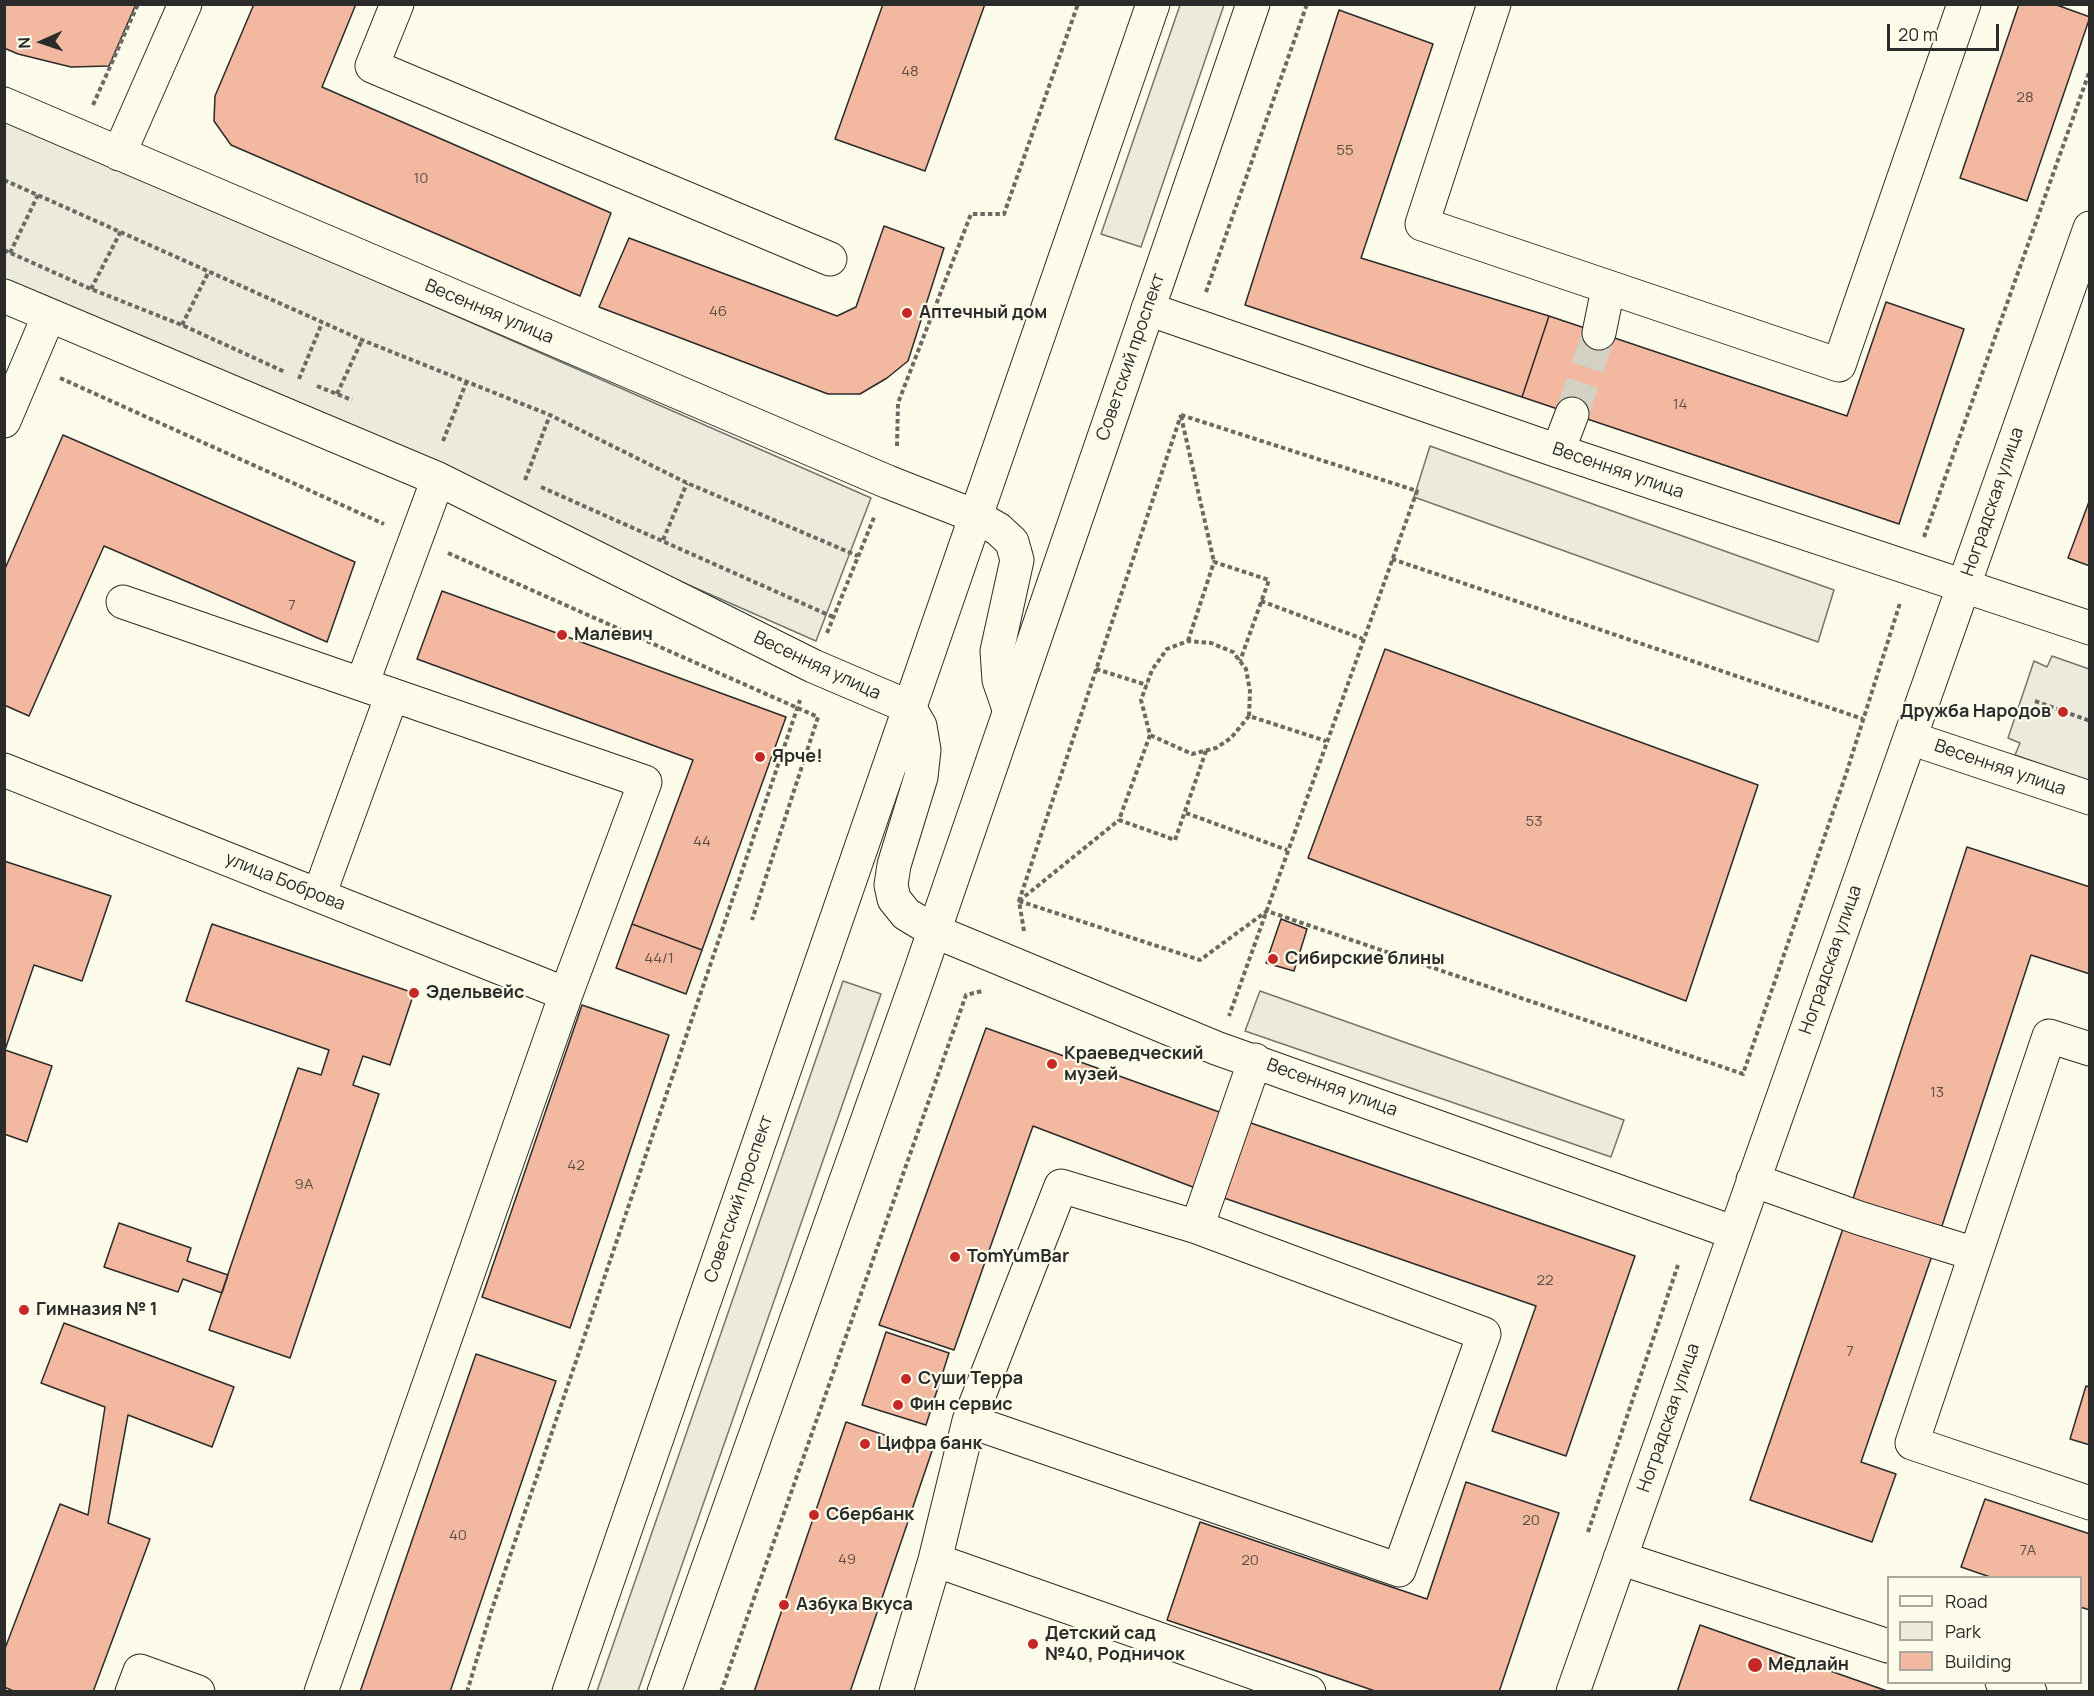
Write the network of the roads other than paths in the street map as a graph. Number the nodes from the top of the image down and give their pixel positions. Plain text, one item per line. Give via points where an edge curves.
1 (185, 4) edge
2 (397, 4) edge
3 (1153, 4) edge
4 (1252, 4) edge
5 (1494, 4) edge
6 (1964, 4) edge
7 (4, 104) edge
8 (119, 154) junction
9 (2090, 228) edge
10 (830, 259) dead end
11 (1608, 289) junction
12 (4, 296) edge
13 (1148, 309) junction
14 (49, 315) junction
15 (1599, 333) tunnel mouth
16 (1572, 414) tunnel mouth
17 (4, 421) edge
18 (1558, 451) junction
19 (438, 479) junction
20 (975, 516) junction
21 (1963, 587) junction
22 (123, 602) dead end
23 (2090, 628) edge
24 (377, 689) junction
25 (909, 708) junction
26 (1009, 710) junction
27 (1910, 738) junction
28 (4, 770) edge
29 (2090, 798) edge
30 (319, 895) junction
31 (934, 931) junction
32 (566, 994) junction
33 (2090, 1049) edge
34 (1255, 1060) junction
35 (1754, 1180) junction
36 (1197, 1227) junction
37 (1735, 1233) junction
38 (1975, 1254) junction
39 (969, 1421) junction
40 (2090, 1503) edge
41 (1620, 1558) junction
42 (935, 1560) junction
43 (1887, 1646) edge
44 (2005, 1684) edge
45 (132, 1692) edge
46 (198, 1692) edge
47 (321, 1692) edge
48 (569, 1692) edge
49 (664, 1692) edge
50 (896, 1692) edge
51 (1308, 1692) edge
52 (1573, 1692) edge
53 (2030, 1692) edge

1 - 8 street
2 - 10 street via 372,66
3 - 20 street, Советский проспект
4 - 13 street, Советский проспект
5 - 11 street via 1422,224
6 - 11 street via 1839,365
7 - 8 street, Весенняя улица
8 - 20 street, Весенняя улица
9 - 21 street, Ноградская улица
11 - 15 street
12 - 14 street, Весенняя улица
13 - 18 street, Весенняя улица
13 - 26 street, Советский проспект
14 - 17 street
14 - 19 street, Весенняя улица
16 - 18 street
18 - 21 street, Весенняя улица
19 - 24 street
19 - 25 street, Весенняя улица via 813,666
20 - 25 street, Советский проспект
20 - 26 street via 999,529 1012,542 1017,560 997,651 999,680
21 - 23 street, Весенняя улица
21 - 27 street, Ноградская улица
22 - 24 street
24 - 30 street
24 - 32 street via 645,782
25 - 31 street via 920,726 924,750 921,777 891,885 894,899 906,914
25 - 48 street, Советский проспект
26 - 31 street, Советский проспект
27 - 29 street, Весенняя улица
27 - 35 street, Ноградская улица
28 - 30 street, улица Боброва
30 - 32 street, улица Боброва
31 - 34 street, Весенняя улица via 1216,1048
31 - 49 street, Советский проспект
32 - 47 street
33 - 38 street via 2049,1036
34 - 36 street
34 - 37 street, Весенняя улица
35 - 37 street, Ноградская улица
35 - 38 street
36 - 39 street via 1060,1186
36 - 39 street via 1484,1334 1399,1570
37 - 41 street, Ноградская улица
38 - 40 street via 1911,1443
39 - 42 street
41 - 43 street
41 - 52 street, Ноградская улица
42 - 50 street
42 - 51 street
44 - 53 street
45 - 46 street via 140,1671

